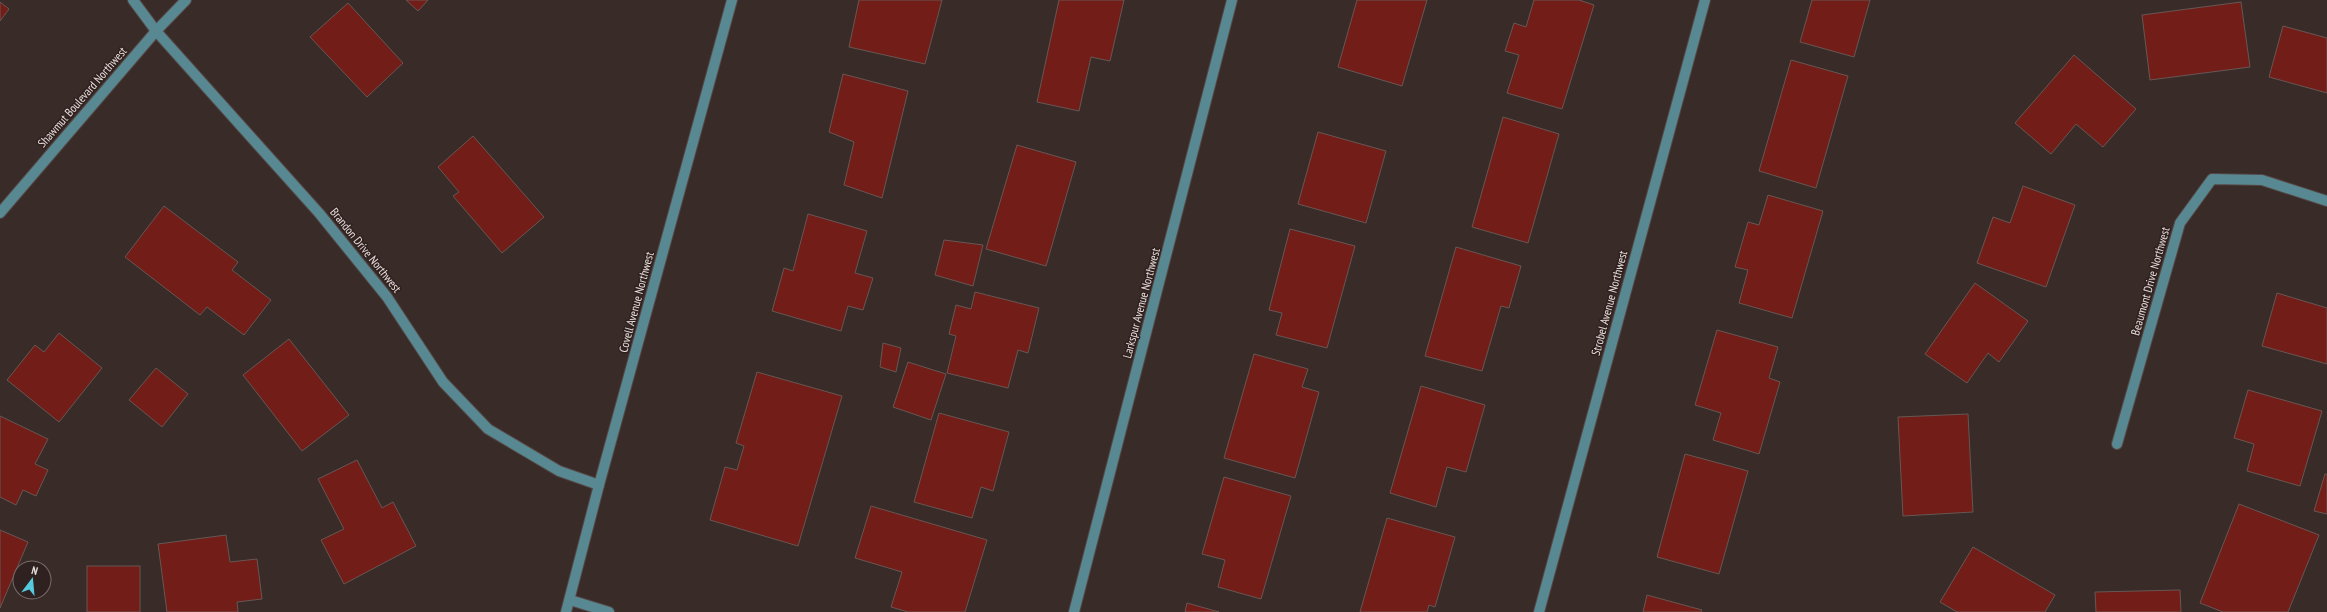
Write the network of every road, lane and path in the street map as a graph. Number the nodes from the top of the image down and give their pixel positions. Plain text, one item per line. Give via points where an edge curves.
1 (132, 0) edge
2 (186, 0) edge
3 (732, 0) edge
4 (1232, 0) edge
5 (1705, 0) edge
6 (156, 31) junction
7 (2327, 202) edge
8 (0, 213) edge
9 (2117, 444) dead end
10 (599, 485) junction
11 (570, 600) junction
12 (566, 612) edge
13 (609, 612) edge
14 (1074, 612) edge
15 (1539, 612) edge

1 - 6 street, Brandon Drive Northwest
2 - 6 street, Shawmut Boulevard Northwest
3 - 10 street, Covell Avenue Northwest
4 - 14 street, Larkspur Avenue Northwest
5 - 15 street, Strobel Avenue Northwest
6 - 8 street, Shawmut Boulevard Northwest
6 - 10 street, Brandon Drive Northwest via 319,213 387,297 443,382 488,429 559,471
7 - 9 street, Beaumont Drive Northwest via 2262,180 2212,179 2180,223
10 - 11 street, Covell Avenue Northwest
11 - 12 street, Covell Avenue Northwest
11 - 13 street

